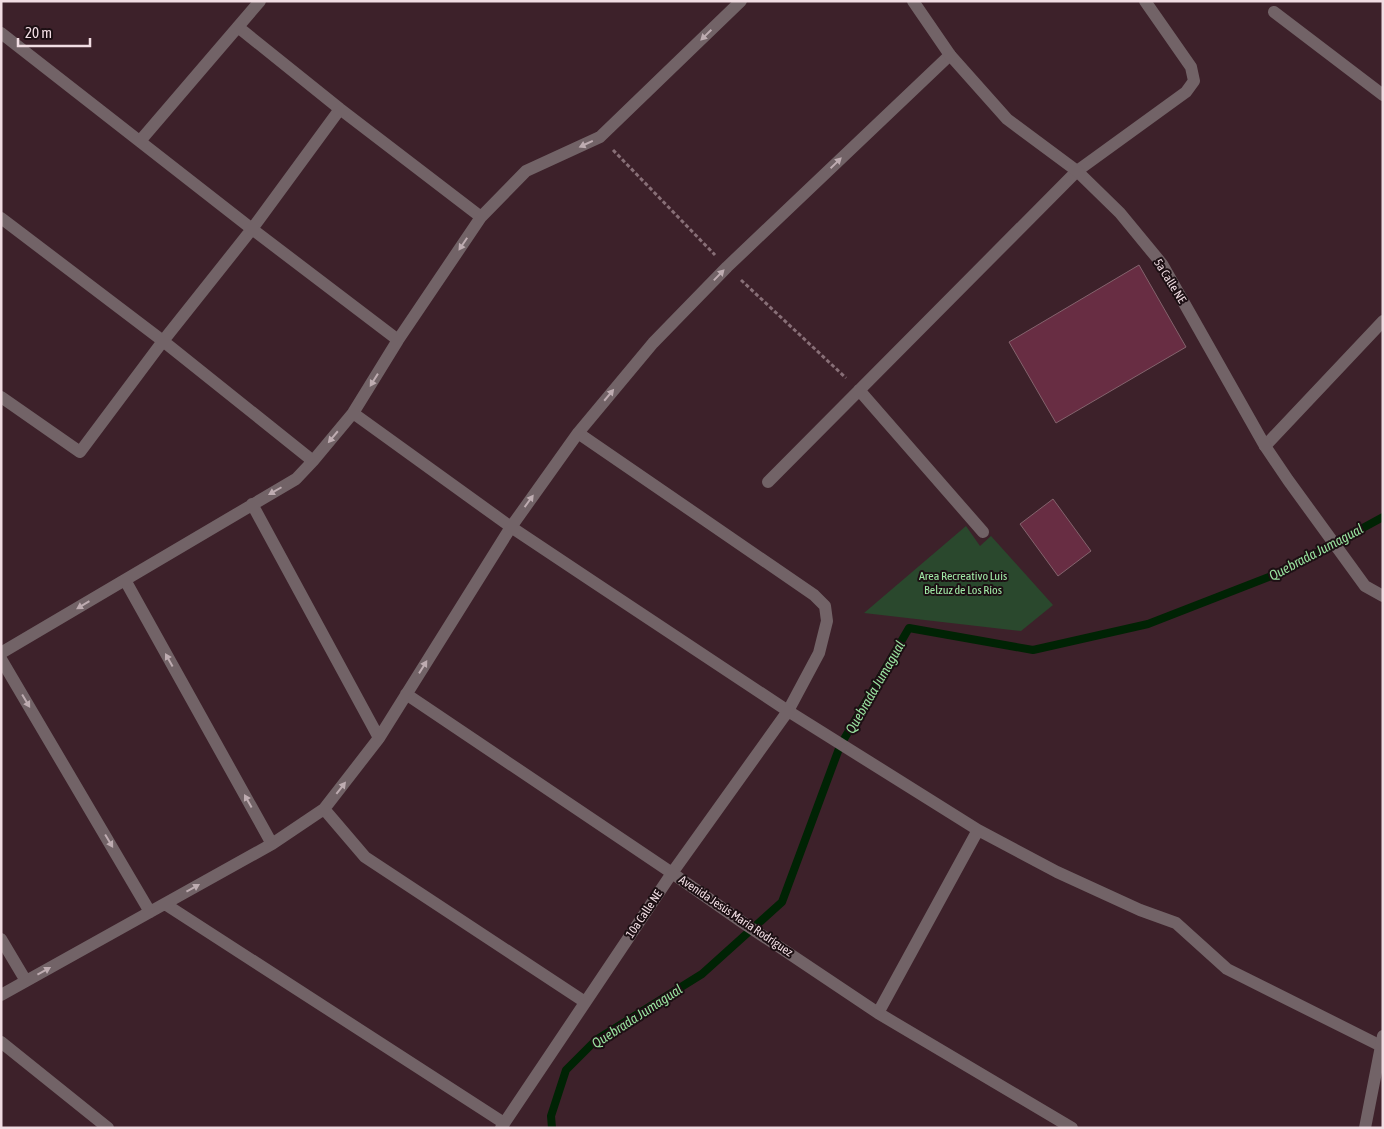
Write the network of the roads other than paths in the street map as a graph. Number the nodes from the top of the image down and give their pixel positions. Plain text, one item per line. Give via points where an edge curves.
1 (260, 1) edge
2 (741, 1) edge
3 (913, 1) edge
4 (1145, 1) edge
5 (1274, 12) dead end
6 (238, 27) junction
7 (1, 33) edge
8 (950, 55) junction
9 (1383, 95) edge
10 (340, 109) junction
11 (140, 141) junction
12 (1077, 171) junction
13 (481, 217) junction
14 (1, 218) edge
15 (252, 229) junction
16 (1383, 321) edge
17 (398, 340) junction
18 (162, 341) junction
19 (859, 390) junction
20 (1, 397) edge
21 (353, 413) junction
22 (578, 433) junction
23 (1265, 446) junction
24 (313, 461) junction
25 (768, 482) dead end
26 (252, 504) junction
27 (511, 527) junction
28 (983, 532) dead end
29 (125, 580) junction
30 (1383, 596) edge
31 (1, 653) edge
32 (1, 660) edge
33 (406, 694) junction
34 (788, 711) junction
35 (379, 738) junction
36 (324, 809) junction
37 (978, 830) junction
38 (272, 844) junction
39 (672, 873) junction
40 (165, 904) junction
41 (150, 912) junction
42 (1, 939) edge
43 (26, 981) junction
44 (1, 995) edge
45 (585, 1002) junction
46 (878, 1013) junction
47 (1382, 1041) edge
48 (1, 1042) edge
49 (502, 1125) edge
50 (108, 1128) edge
51 (1072, 1128) edge
52 (1365, 1128) edge

1 - 6 street
2 -> 13 street via 600,137 526,171
3 - 8 street, 5a Calle NE
4 - 12 street via 1191,67 1194,81 1186,92
5 - 9 street
6 - 10 street
6 - 11 street
7 - 11 street
8 - 12 street, 5a Calle NE via 1008,120
22 -> 8 street via 653,343 727,267
10 - 13 street
10 - 15 street
11 - 15 street
12 - 19 street
12 - 23 street, 5a Calle NE via 1120,213 1162,264
13 -> 17 street
14 - 18 street
15 - 17 street
15 - 18 street
16 - 23 street
17 -> 21 street
18 - 20 street via 80,452
18 - 24 street
19 - 25 street
19 - 28 street
21 -> 24 street
21 - 27 street
27 -> 22 street
22 - 34 street, 10a Calle NE via 814,595 825,606 827,621 819,653
23 - 30 street, 5a Calle NE via 1365,586
24 -> 26 street via 296,479
26 - 29 street
26 - 35 street
33 -> 27 street
27 - 34 street
29 -> 31 street
38 -> 29 street
32 -> 41 street
33 - 35 street
33 - 39 street, Avenida Jesús María Rodríguez
34 - 37 street
34 - 39 street, 10a Calle NE
36 -> 35 street
36 - 38 street
36 - 45 street via 365,858
37 - 46 street
37 - 47 street via 1057,872 1176,924 1227,969
40 -> 38 street
39 - 45 street, 10a Calle NE
39 - 46 street, Avenida Jesús María Rodríguez
40 - 41 street
40 - 49 street
43 -> 41 street
42 - 43 street
43 - 44 street
45 - 49 street, 10a Calle NE
46 - 51 street, Avenida Jesús María Rodríguez
47 - 52 street
48 - 50 street

